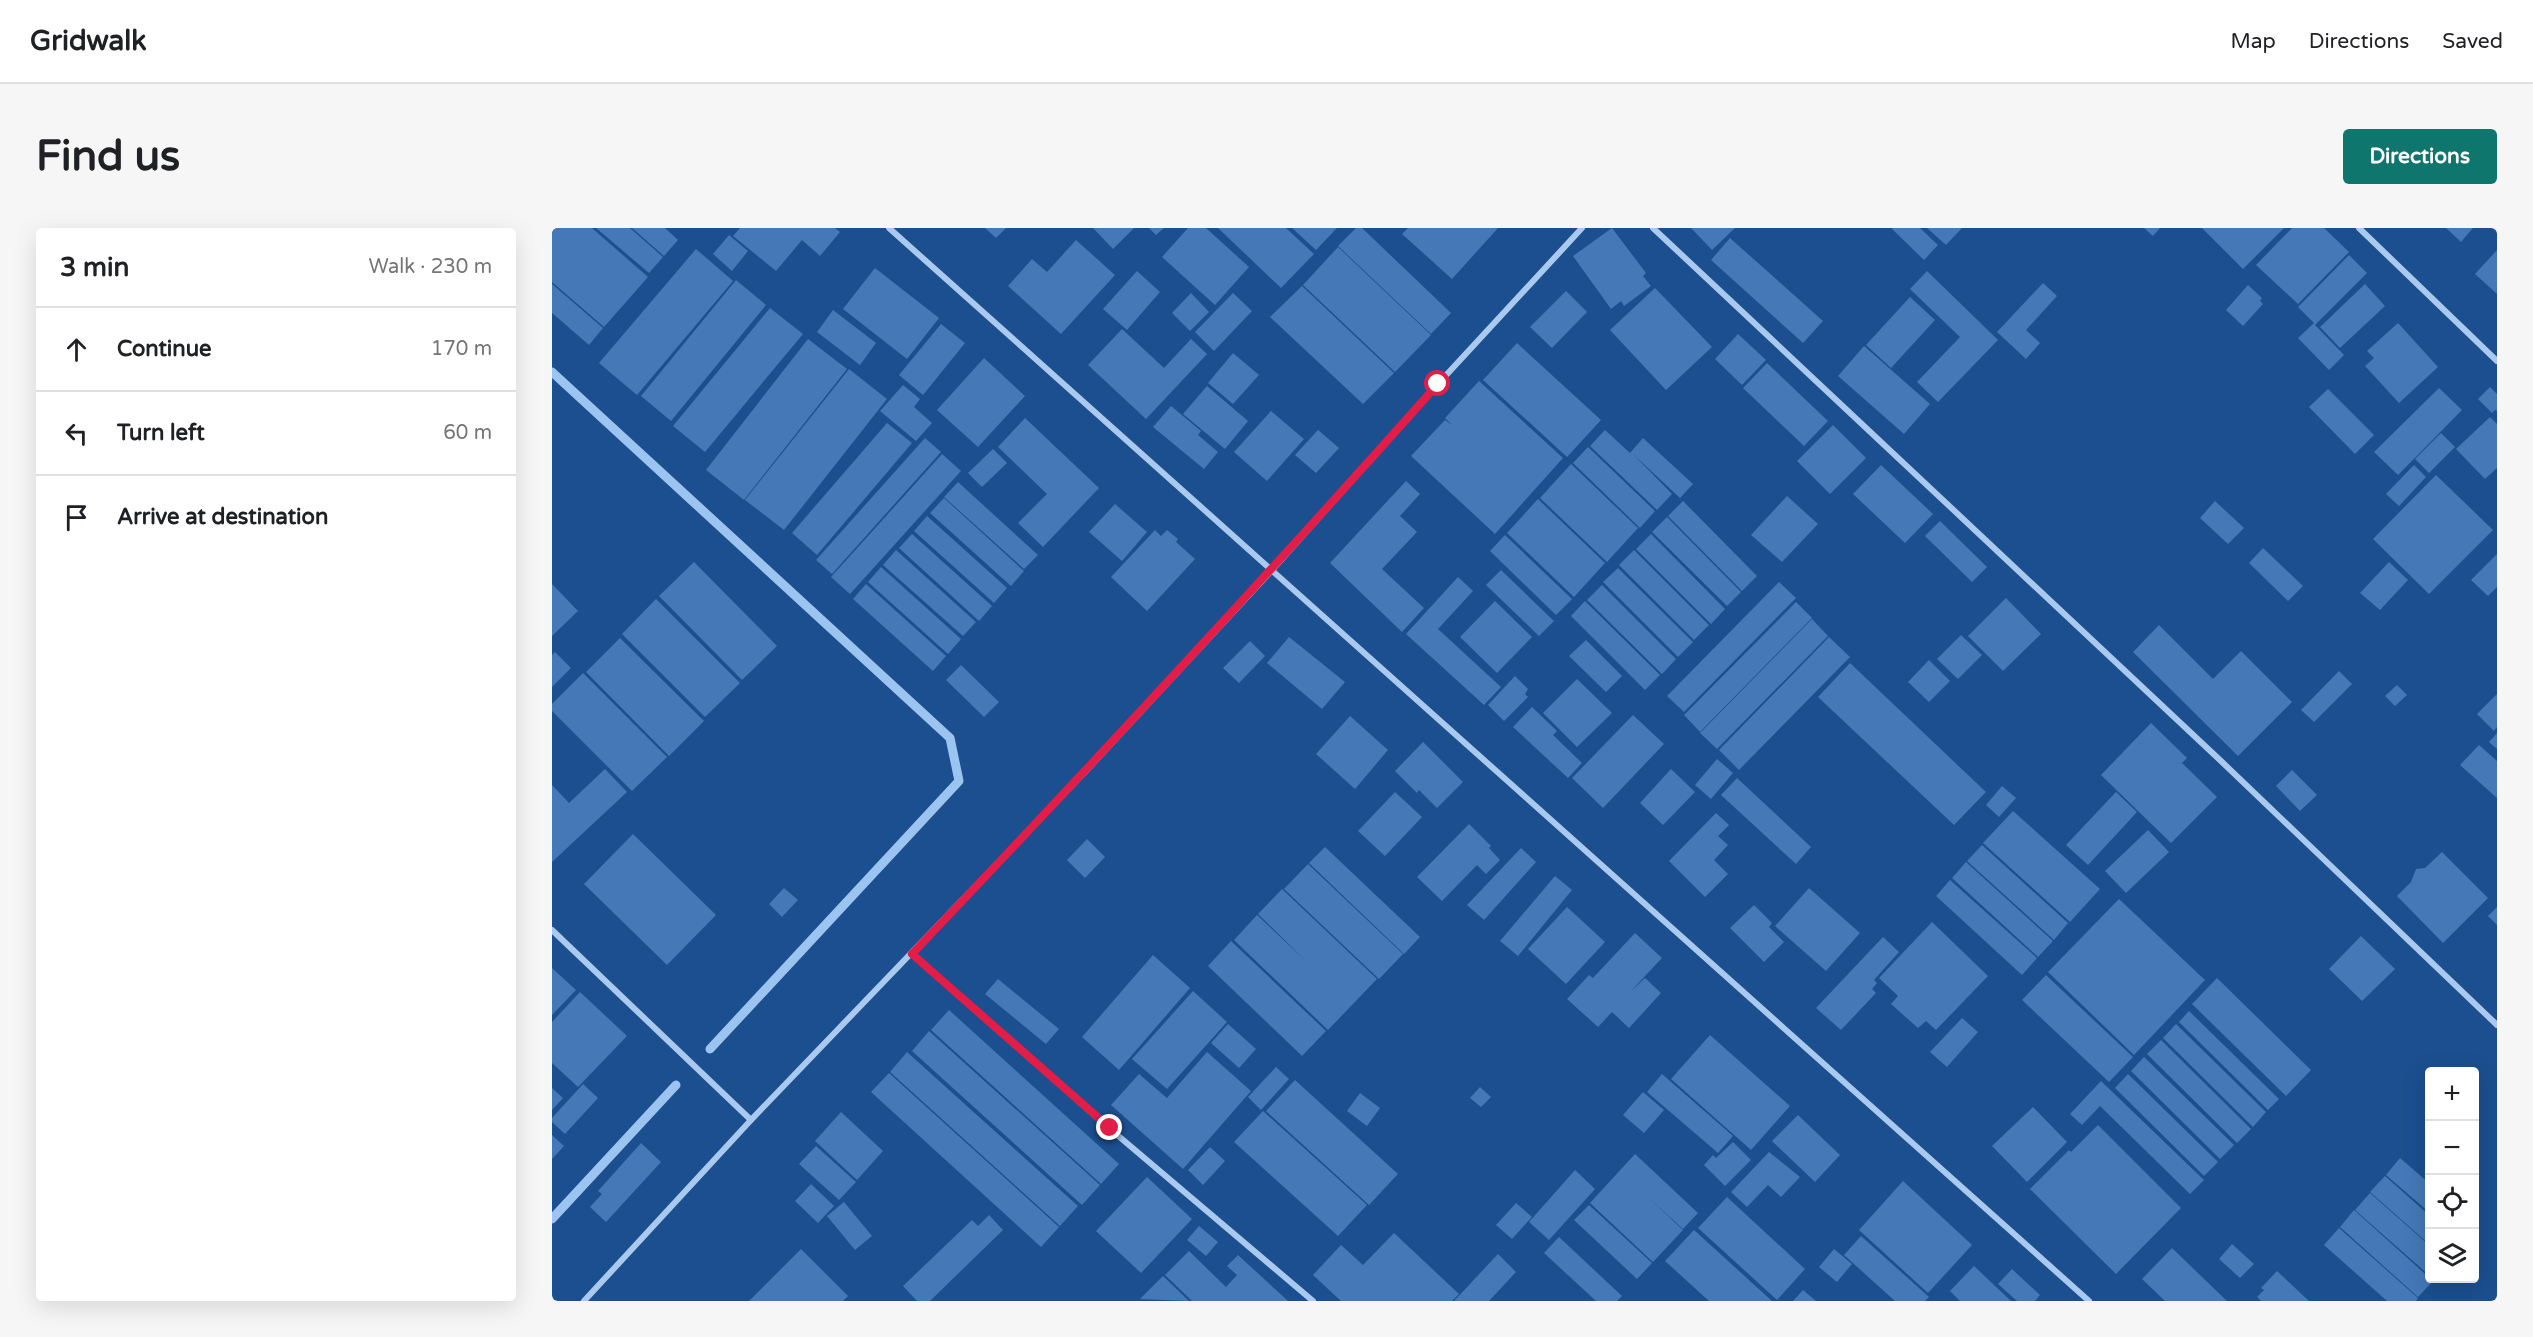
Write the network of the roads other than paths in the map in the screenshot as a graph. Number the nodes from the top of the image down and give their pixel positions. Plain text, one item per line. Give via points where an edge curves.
1 (889, 228) edge
2 (1582, 228) edge
3 (1653, 228) edge
4 (2359, 228) edge
5 (2497, 361) edge
6 (1273, 569) junction
7 (552, 930) edge
8 (912, 954) junction
9 (2497, 1025) edge
10 (751, 1120) junction
11 (584, 1301) edge
12 (1313, 1301) edge
13 (2089, 1301) edge

1 - 6 street
2 - 6 street
3 - 9 street via 2222,761
4 - 5 street
6 - 8 street
6 - 13 street
7 - 10 street
8 - 10 street
8 - 12 street
10 - 11 street

